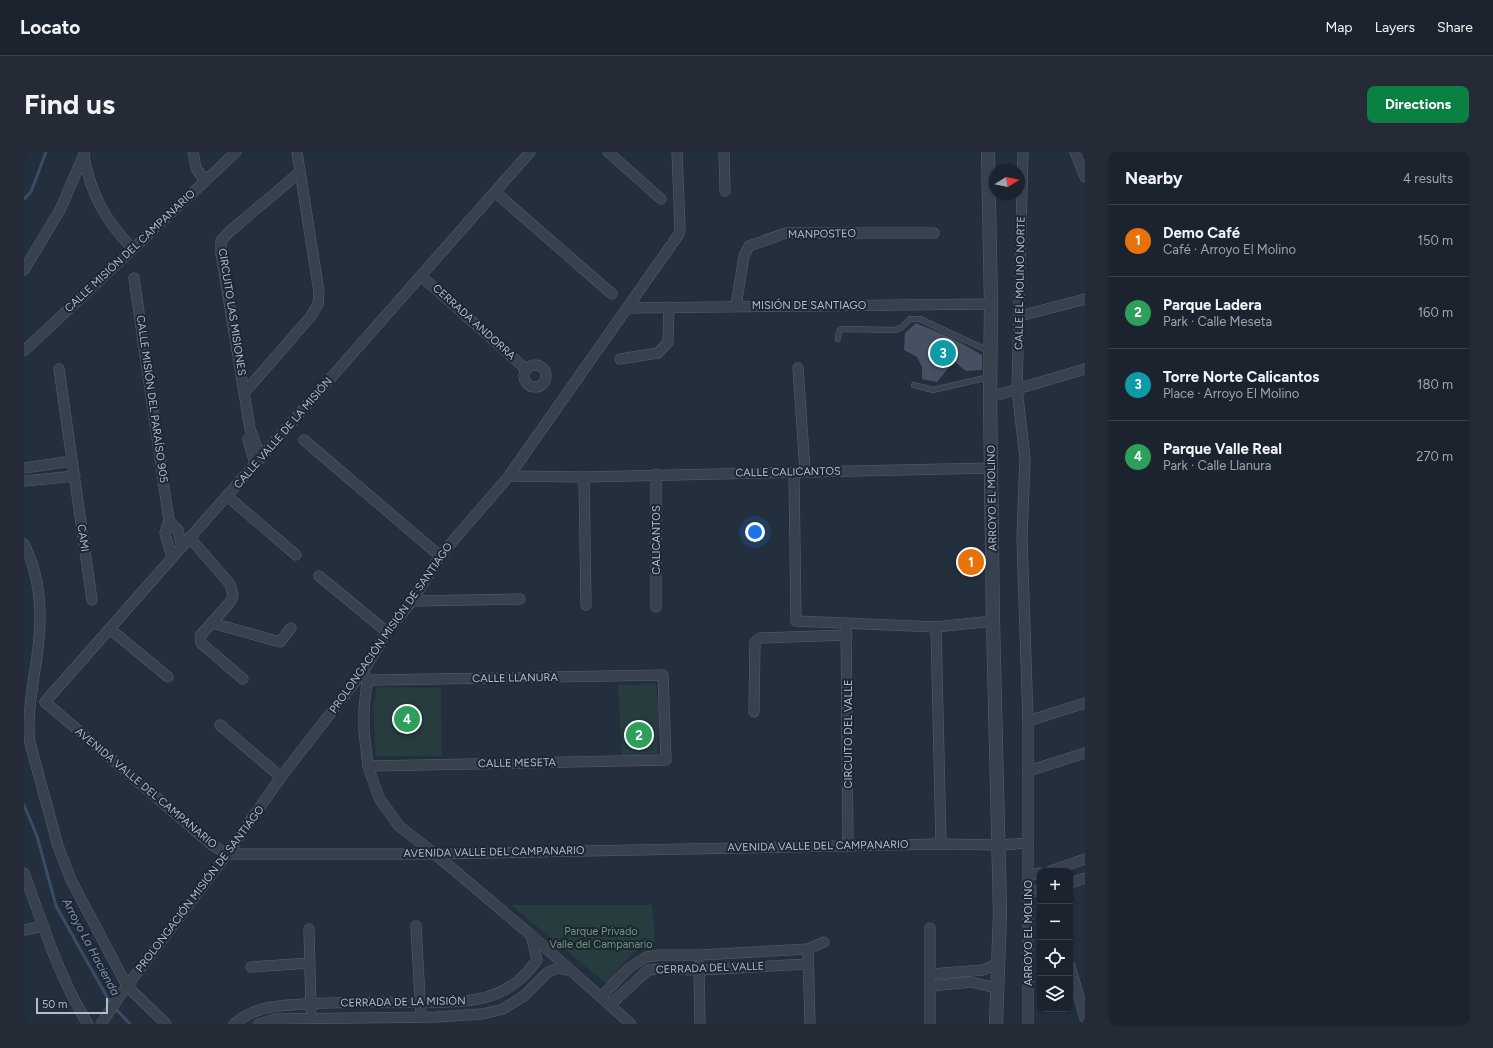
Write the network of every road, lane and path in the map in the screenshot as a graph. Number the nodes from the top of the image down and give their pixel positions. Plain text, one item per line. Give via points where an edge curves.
1 (193, 152) edge
2 (236, 152) edge
3 (297, 152) edge
4 (530, 152) edge
5 (608, 152) edge
6 (677, 152) edge
7 (724, 152) edge
8 (988, 152) edge
9 (1023, 152) edge
10 (1075, 152) edge
11 (85, 155) edge
12 (300, 172) junction
13 (1085, 177) edge
14 (205, 181) junction
15 (725, 191) dead end
16 (495, 192) junction
17 (661, 198) dead end
18 (934, 233) dead end
19 (132, 248) junction
20 (24, 270) edge
21 (421, 276) junction
22 (134, 278) dead end
23 (612, 294) dead end
24 (1085, 299) edge
25 (991, 304) junction
26 (736, 306) junction
27 (628, 308) junction
28 (669, 308) junction
29 (1020, 316) junction
30 (838, 339) dead end
31 (24, 351) edge
32 (990, 351) junction
33 (620, 358) dead end
34 (798, 368) dead end
35 (59, 369) dead end
36 (526, 369) dead end
37 (1085, 369) edge
38 (990, 377) junction
39 (914, 385) dead end
40 (1017, 389) junction
41 (244, 392) junction
42 (990, 397) junction
43 (304, 440) dead end
44 (72, 461) junction
45 (258, 461) junction
46 (24, 468) edge
47 (992, 468) junction
48 (805, 471) junction
49 (794, 473) junction
50 (656, 474) junction
51 (74, 476) junction
52 (509, 476) junction
53 (584, 477) junction
54 (24, 481) edge
55 (227, 496) junction
56 (169, 521) junction
57 (190, 538) junction
58 (24, 544) edge
59 (182, 547) junction
60 (296, 555) dead end
61 (440, 556) junction
62 (172, 558) junction
63 (319, 576) dead end
64 (520, 599) dead end
65 (92, 600) dead end
66 (412, 601) junction
67 (586, 605) dead end
68 (656, 607) dead end
69 (993, 621) junction
70 (212, 622) junction
71 (846, 623) junction
72 (291, 628) dead end
73 (936, 628) junction
74 (110, 629) junction
75 (387, 632) junction
76 (847, 636) junction
77 (364, 670) junction
78 (168, 677) dead end
79 (243, 679) dead end
80 (367, 681) junction
81 (30, 700) junction
82 (45, 702) junction
83 (1085, 703) edge
84 (754, 712) dead end
85 (1028, 721) junction
86 (220, 725) dead end
87 (1085, 753) edge
88 (666, 760) joint
89 (368, 766) junction
90 (1028, 771) junction
91 (281, 777) junction
92 (1028, 843) junction
93 (941, 844) junction
94 (998, 845) junction
95 (848, 846) junction
96 (227, 854) junction
97 (435, 854) junction
98 (1085, 859) edge
99 (1060, 868) edge
100 (24, 873) edge
101 (1037, 874) edge
102 (1029, 875) junction
103 (1085, 878) edge
104 (1073, 882) edge
105 (1037, 891) edge
106 (1028, 893) junction
107 (44, 926) junction
108 (416, 926) dead end
109 (930, 928) dead end
110 (309, 929) dead end
111 (24, 930) edge
112 (531, 935) junction
113 (824, 942) dead end
114 (808, 949) junction
115 (701, 955) junction
116 (646, 958) junction
117 (309, 963) junction
118 (807, 964) junction
119 (997, 964) junction
120 (251, 967) dead end
121 (648, 970) junction
122 (698, 970) junction
123 (574, 972) junction
124 (931, 974) junction
125 (1073, 976) edge
126 (517, 983) junction
127 (931, 986) junction
128 (996, 988) junction
129 (124, 990) junction
130 (525, 995) junction
131 (601, 997) junction
132 (420, 1002) junction
133 (310, 1004) junction
134 (610, 1005) junction
135 (421, 1017) junction
136 (311, 1018) junction
137 (1085, 1018) edge
138 (88, 1024) edge
139 (101, 1024) edge
140 (166, 1024) edge
141 (234, 1024) edge
142 (259, 1024) edge
143 (630, 1024) edge
144 (700, 1024) edge
145 (810, 1024) edge
146 (930, 1024) edge
147 (996, 1024) edge
148 (1028, 1024) edge

1 - 14 street via 196,168
2 - 14 street, CALLE MISIÓN DEL CAMPANARIO
3 - 12 street, CIRCUITO LAS MISIONES
4 - 16 street, CALLE VALLE DE LA MISIÓN
5 - 17 street
6 - 27 street, PROLONGACIÓN MISIÓN DE SANTIAGO via 679,234
7 - 15 street
8 - 25 street, ARROYO EL MOLINO
9 - 29 street, CALLE EL MOLINO NORTE
10 - 13 street
11 - 19 street via 88,178 95,198 105,216
11 - 20 street via 60,210
12 - 41 street, CIRCUITO LAS MISIONES via 319,292 318,304 311,316
12 - 41 street, CIRCUITO LAS MISIONES via 229,232 222,241 221,253
14 - 19 street, CALLE MISIÓN DEL CAMPANARIO
16 - 21 street, CALLE VALLE DE LA MISIÓN
16 - 23 street
18 - 26 street, MANPOSTEO via 786,233 761,241 749,246 744,256
19 - 31 street, CALLE MISIÓN DEL CAMPANARIO
21 - 36 street, CERRADA ANDORRA
21 - 45 street, CALLE VALLE DE LA MISIÓN
22 - 56 street, CALLE MISIÓN DEL PARAÍSO 905
24 - 29 street
25 - 26 street, MISIÓN DE SANTIAGO
25 - 32 street, ARROYO EL MOLINO
26 - 28 street, MISIÓN DE SANTIAGO
27 - 28 street, MISIÓN DE SANTIAGO
27 - 52 street, PROLONGACIÓN MISIÓN DE SANTIAGO
28 - 33 street via 668,342 658,353
29 - 40 street, CALLE EL MOLINO NORTE
30 - 32 lane via 839,331 843,329 896,330 910,319 920,319
32 - 38 street, ARROYO EL MOLINO
34 - 48 street
35 - 44 street, CAMI
37 - 40 street
38 - 39 lane via 933,390
38 - 42 street, ARROYO EL MOLINO
40 - 42 street
40 - 85 street, CALLE EL MOLINO NORTE via 1026,458 1022,538
41 - 45 street, CIRCUITO LAS MISIONES via 250,429 248,440
42 - 47 street, ARROYO EL MOLINO
43 - 61 street
44 - 46 street
44 - 51 street, CAMI
45 - 55 street, CALLE VALLE DE LA MISIÓN
47 - 48 street, CALLE CALICANTOS
47 - 69 street, ARROYO EL MOLINO
48 - 49 street, CALLE CALICANTOS
49 - 50 street, CALLE CALICANTOS
49 - 71 street via 796,621
50 - 53 street, CALLE CALICANTOS
50 - 68 street, CALICANTOS
51 - 54 street
51 - 65 street, CAMI
52 - 53 street, CALLE CALICANTOS
52 - 61 street, PROLONGACIÓN MISIÓN DE SANTIAGO
53 - 67 street
55 - 57 street, CALLE VALLE DE LA MISIÓN
55 - 60 street
56 - 59 street via 178,530
56 - 62 street via 165,534
57 - 59 street, CALLE VALLE DE LA MISIÓN
57 - 70 street via 230,584 233,594 232,601
58 - 81 street, PROLONGACIÓN MISIÓN DE SANTIAGO via 37,578 41,601 41,622
59 - 62 street, CALLE VALLE DE LA MISIÓN
61 - 66 street, PROLONGACIÓN MISIÓN DE SANTIAGO
62 - 74 street, CALLE VALLE DE LA MISIÓN
63 - 75 street
64 - 66 street
66 - 75 street, PROLONGACIÓN MISIÓN DE SANTIAGO
69 - 73 street
69 - 94 street, ARROYO EL MOLINO
70 - 72 street via 280,642
70 - 79 street via 200,636 201,643
71 - 73 street
71 - 76 street, CIRCUITO DEL VALLE
73 - 93 street
74 - 78 street
74 - 82 street, CALLE VALLE DE LA MISIÓN
75 - 77 street, PROLONGACIÓN MISIÓN DE SANTIAGO
76 - 84 street via 760,638 755,642
76 - 95 street, CIRCUITO DEL VALLE
77 - 80 street
77 - 91 street, PROLONGACIÓN MISIÓN DE SANTIAGO
80 - 88 street, CALLE LLANURA via 663,676
80 - 89 street via 364,731
81 - 82 street
81 - 129 street, PROLONGACIÓN MISIÓN DE SANTIAGO via 30,743 58,846 71,880
82 - 96 street, AVENIDA VALLE DEL CAMPANARIO via 212,845
83 - 85 street
85 - 90 street, ARROYO EL MOLINO
86 - 91 street
87 - 90 street
88 - 89 street, CALLE MESETA
89 - 97 street via 379,798 399,826
90 - 92 street, ARROYO EL MOLINO
91 - 96 street, PROLONGACIÓN MISIÓN DE SANTIAGO
92 - 94 street
92 - 102 street, ARROYO EL MOLINO
93 - 94 street, AVENIDA VALLE DEL CAMPANARIO
93 - 95 street, AVENIDA VALLE DEL CAMPANARIO
94 - 119 street, ARROYO EL MOLINO via 1000,912
95 - 97 street, AVENIDA VALLE DEL CAMPANARIO
96 - 97 street, AVENIDA VALLE DEL CAMPANARIO
96 - 129 street, PROLONGACIÓN MISIÓN DE SANTIAGO
97 - 112 street
98 - 99 street
100 - 107 street
101 - 102 street
102 - 106 street, ARROYO EL MOLINO
103 - 104 street
105 - 106 street
106 - 148 street, ARROYO EL MOLINO
107 - 111 street
107 - 138 street via 68,990
108 - 132 street
109 - 124 street
110 - 117 street
112 - 123 street
112 - 126 street, CERRADA DE LA MISIÓN via 537,960
113 - 114 street, CERRADA DEL VALLE
114 - 115 street, CERRADA DEL VALLE
114 - 118 street
115 - 116 street, CERRADA DEL VALLE via 660,955
115 - 122 street
116 - 121 street
116 - 131 street, CERRADA DEL VALLE via 628,968
117 - 120 street
117 - 133 street
118 - 122 street, CERRADA DEL VALLE
118 - 145 street
119 - 124 street via 983,970
119 - 128 street, ARROYO EL MOLINO
121 - 122 street, CERRADA DEL VALLE
121 - 134 street, CERRADA DEL VALLE
122 - 144 street
123 - 130 street, CERRADA DE LA MISIÓN via 558,968 548,972
123 - 131 street
124 - 127 street
125 - 137 street
126 - 130 street
126 - 132 street, CERRADA DE LA MISIÓN via 494,995 477,999
127 - 128 street via 971,982
127 - 146 street
128 - 147 street, ARROYO EL MOLINO
129 - 139 street
129 - 140 street
130 - 135 street, CERRADA DE LA MISIÓN via 503,1009 482,1014
131 - 134 street
132 - 133 street, CERRADA DE LA MISIÓN
132 - 135 street
133 - 136 street
133 - 141 street, CERRADA DE LA MISIÓN via 258,1009
134 - 143 street
135 - 136 street, CERRADA DE LA MISIÓN
136 - 142 street, CERRADA DE LA MISIÓN via 275,1019

